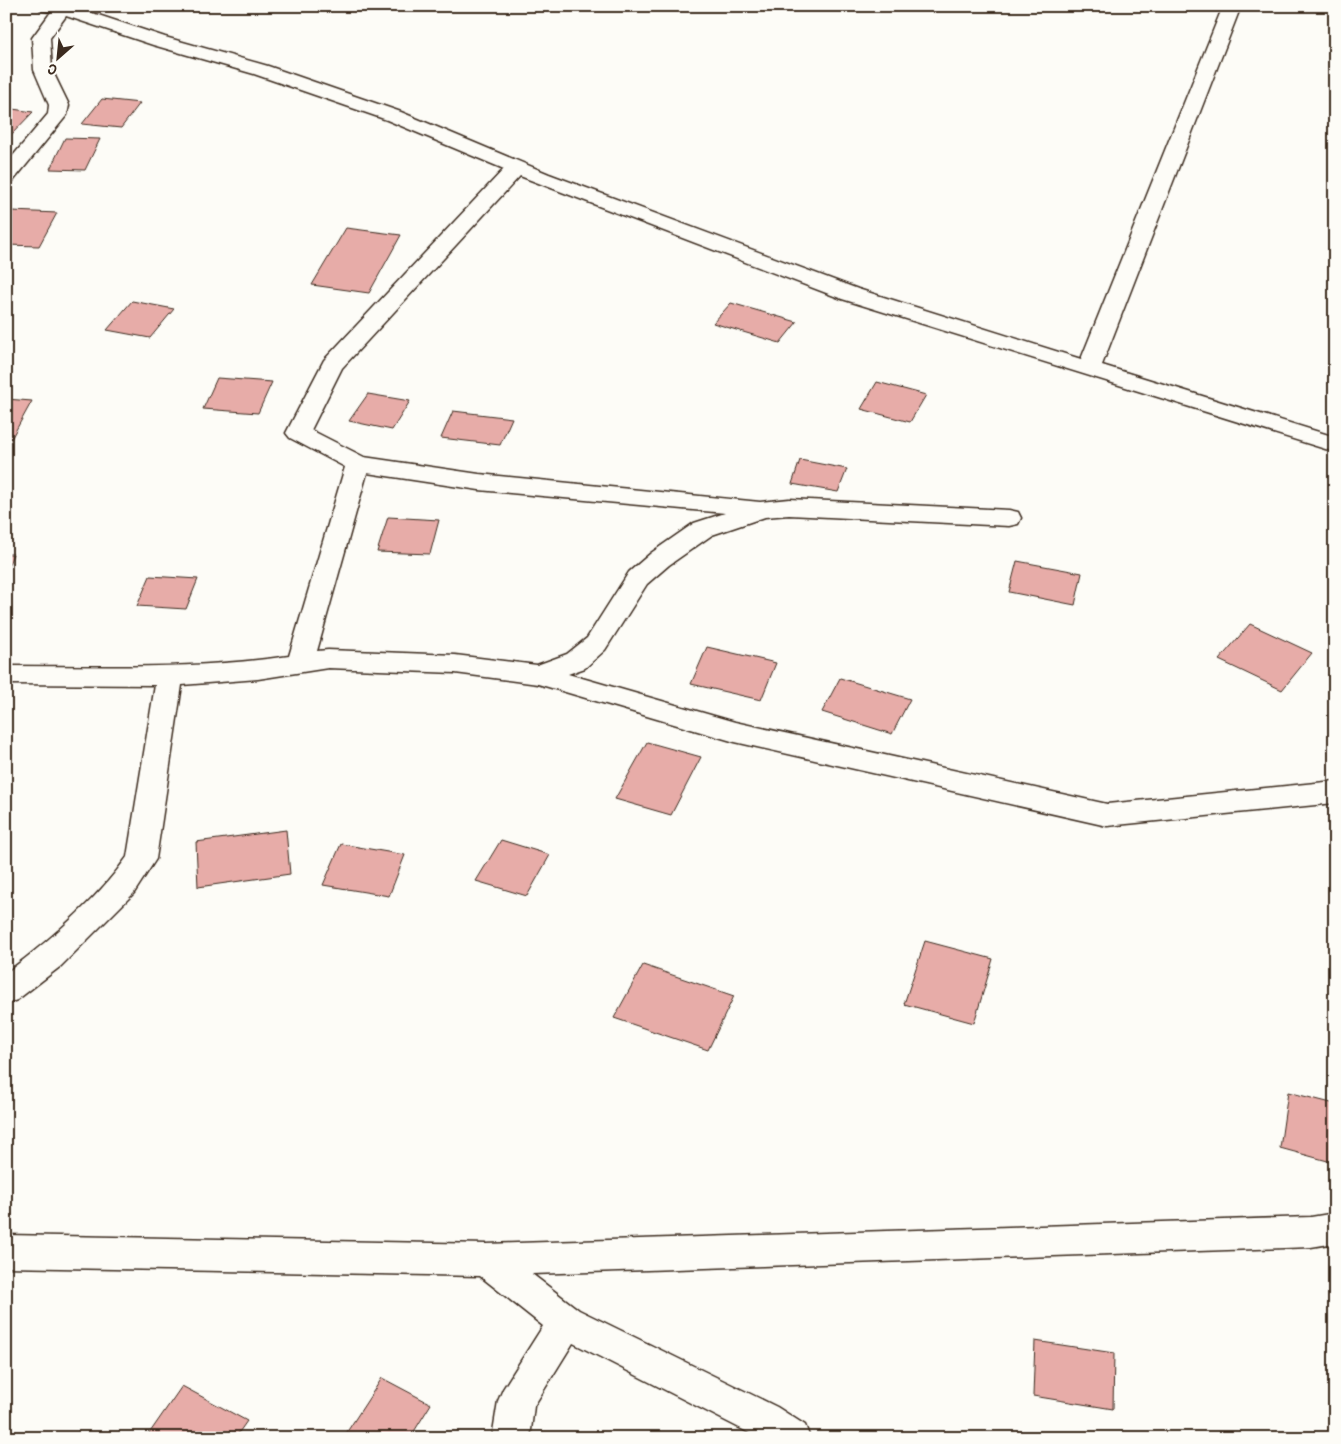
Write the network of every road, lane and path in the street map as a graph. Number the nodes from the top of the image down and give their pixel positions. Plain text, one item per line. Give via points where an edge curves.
1 (1232, 6) edge
2 (55, 8) edge
3 (517, 167) junction
4 (6, 177) edge
5 (1089, 368) junction
6 (1335, 445) edge
7 (358, 464) junction
8 (763, 509) junction
9 (1009, 518) dead end
10 (300, 664) junction
11 (6, 675) edge
12 (538, 675) junction
13 (170, 676) junction
14 (1335, 792) edge
15 (6, 991) edge
16 (1335, 1228) edge
17 (6, 1250) edge
18 (487, 1260) junction
19 (566, 1322) junction
20 (511, 1438) edge
21 (792, 1438) edge

1 - 5 street
2 - 3 street via 261,70 394,116
2 - 4 street via 41,38 44,70 59,105 57,115
3 - 5 street via 850,294
3 - 7 street via 332,365 298,433
5 - 6 street
7 - 8 street via 479,482
7 - 10 street
8 - 9 street via 789,507
8 - 12 street via 703,530 660,559 638,578 596,644 576,661
10 - 12 street via 328,660 455,664
10 - 13 street
11 - 13 street
12 - 14 street via 735,732 1107,814
13 - 15 street via 141,859 123,884 50,957
16 - 18 street via 1223,1236
17 - 18 street
18 - 19 street
19 - 20 street via 516,1401
19 - 21 street via 764,1420

